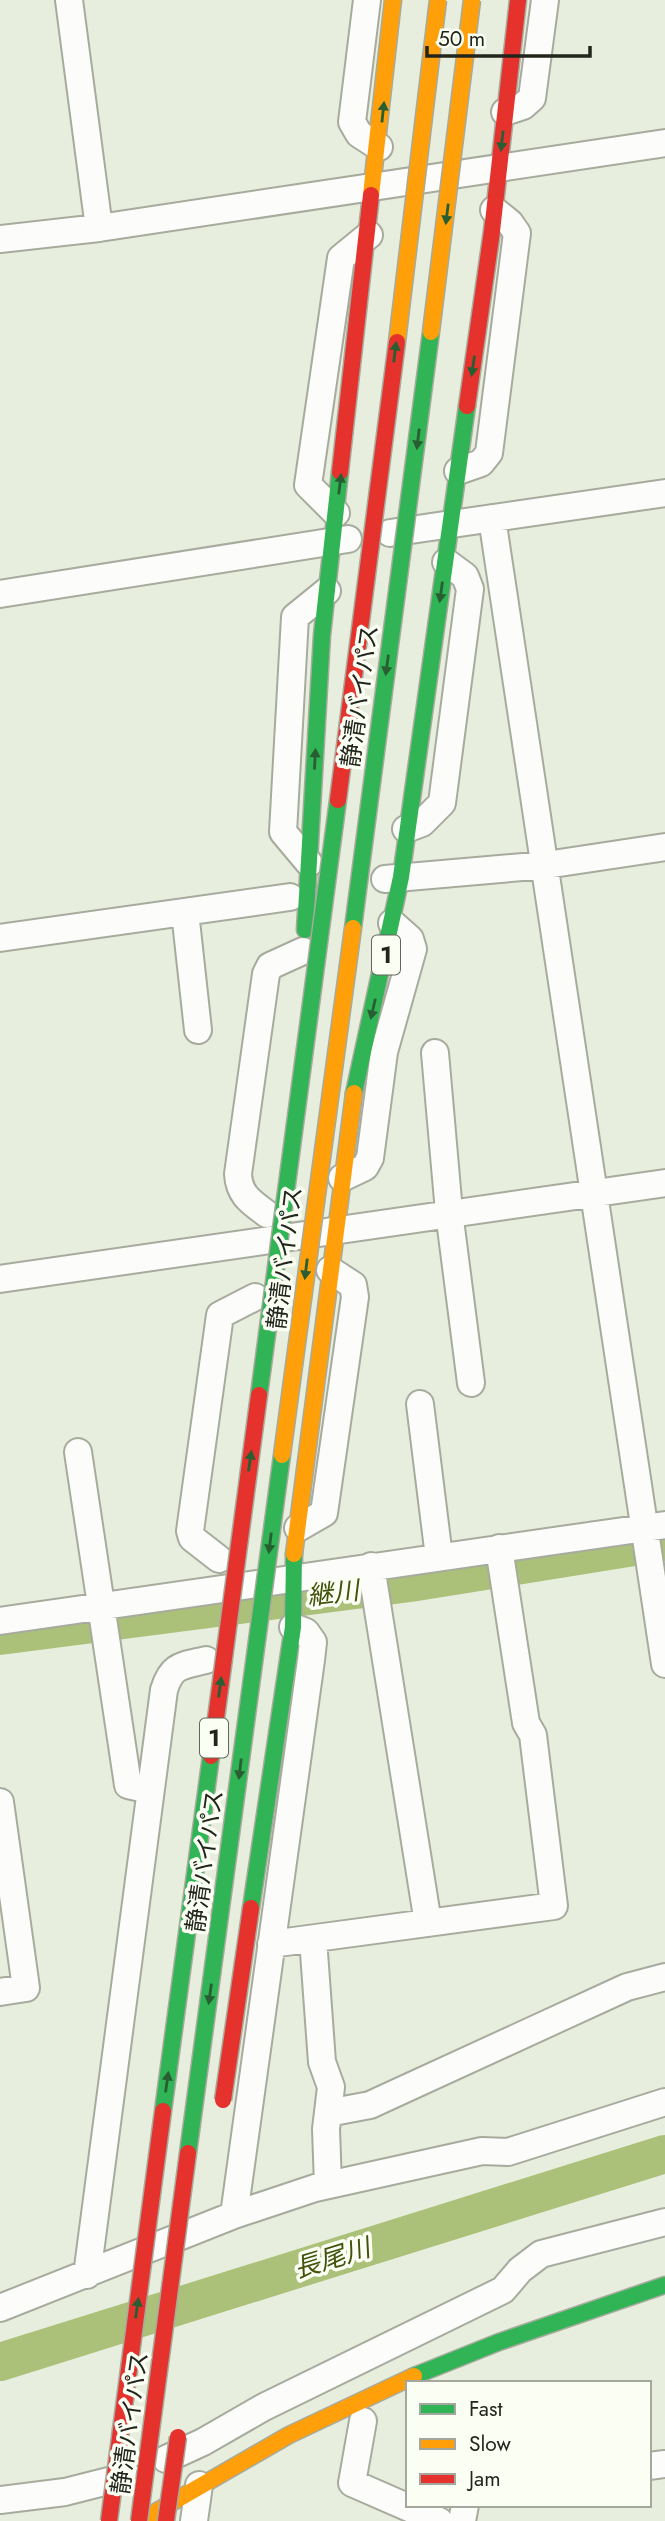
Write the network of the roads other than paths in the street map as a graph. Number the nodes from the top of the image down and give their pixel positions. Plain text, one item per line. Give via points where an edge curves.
1 (69, 0) edge
2 (367, 0) edge
3 (393, 0) edge
4 (438, 0) edge
5 (472, 0) edge
6 (518, 0) edge
7 (545, 0) edge
8 (505, 112) junction
9 (665, 143) edge
10 (386, 155) junction
11 (488, 164) junction
12 (474, 187) dead end
13 (382, 196) junction
14 (494, 210) joint
15 (99, 228) junction
16 (379, 238) joint
17 (0, 239) edge
18 (374, 316) dead end
19 (458, 471) joint
20 (665, 493) edge
21 (336, 513) joint
22 (443, 517) junction
23 (492, 518) junction
24 (332, 542) junction
25 (437, 556) junction
26 (327, 591) joint
27 (0, 594) edge
28 (396, 734) dead end
29 (406, 829) joint
30 (665, 847) edge
31 (309, 863) joint
32 (546, 865) junction
33 (392, 878) junction
34 (290, 897) dead end
35 (185, 912) junction
36 (392, 923) joint
37 (0, 939) edge
38 (309, 952) junction
39 (198, 1030) dead end
40 (435, 1053) dead end
41 (321, 1153) junction
42 (342, 1178) joint
43 (665, 1182) edge
44 (593, 1192) junction
45 (449, 1212) junction
46 (267, 1214) joint
47 (335, 1231) junction
48 (262, 1243) junction
49 (330, 1270) joint
50 (0, 1279) edge
51 (255, 1297) junction
52 (251, 1323) dead end
53 (471, 1383) dead end
54 (420, 1404) dead end
55 (78, 1452) dead end
56 (654, 1527) edge
57 (298, 1528) joint
58 (499, 1548) junction
59 (220, 1552) joint
60 (439, 1557) junction
61 (371, 1566) junction
62 (294, 1578) junction
63 (214, 1596) junction
64 (100, 1606) junction
65 (0, 1621) edge
66 (293, 1627) junction
67 (206, 1660) dead end
68 (665, 1664) edge
69 (150, 1790) junction
70 (0, 1802) edge
71 (179, 1870) dead end
72 (5, 1875) edge
73 (175, 1896) dead end
74 (428, 1923) junction
75 (313, 1939) junction
76 (271, 1944) junction
77 (665, 1977) edge
78 (0, 1992) edge
79 (665, 2102) edge
80 (221, 2113) dead end
81 (328, 2113) junction
82 (328, 2185) junction
83 (208, 2208) dead end
84 (234, 2215) junction
85 (665, 2222) edge
86 (124, 2237) dead end
87 (202, 2248) dead end
88 (87, 2276) junction
89 (118, 2278) dead end
90 (665, 2285) edge
91 (0, 2308) edge
92 (406, 2381) edge
93 (407, 2381) edge
94 (363, 2421) dead end
95 (179, 2423) dead end
96 (93, 2467) dead end
97 (199, 2485) junction
98 (406, 2496) edge
99 (0, 2500) edge
100 (421, 2507) edge
101 (88, 2508) dead end
102 (109, 2521) edge
103 (140, 2521) edge
104 (166, 2521) edge
105 (194, 2521) edge
106 (439, 2521) edge

1 - 15 street
2 - 10 street via 352,122 359,134
10 -> 3 main road
38 -> 4 main road, 静清バイパス / 1, bridge via 381,472
5 -> 41 main road, 静清バイパス / 1, bridge via 417,448
6 - 8 main road
7 - 8 street via 532,98
8 -> 11 main road
9 - 11 street
10 - 13 main road
10 - 13 main road
11 - 12 main road
11 - 13 street
11 - 14 main road
13 - 15 street
13 - 16 main road
14 - 19 street via 517,233 489,453 481,463
15 - 17 street
16 - 21 street via 341,258 308,485
38 -> 18 main road, 1, bridge via 334,668
19 - 22 main road
20 - 23 street
21 - 24 main road
22 - 23 street
22 - 24 street
22 - 25 main road
22 - 25 main road
23 - 32 street
24 - 26 main road
24 - 27 street
25 - 29 street via 466,576 470,589 442,803 422,823
26 - 31 street via 295,617 283,832
28 - 41 main road, bridge
29 - 33 main road, 1
30 - 32 street
31 - 38 main road, 1
32 - 33 street
32 - 44 street
33 - 36 main road, 1
34 - 35 street
35 - 37 street
35 - 39 street
36 - 42 street via 414,949 384,1052 370,1158 365,1167
38 - 46 street via 270,966 266,974 238,1174 245,1197
102 -> 38 main road, 静清バイパス / 1, bridge
40 - 45 street
41 -> 103 main road, 静清バイパス / 1, bridge
42 - 47 main road
43 - 44 street
44 - 45 street
44 - 56 street
45 - 47 street
45 - 53 street
46 - 48 main road
47 - 48 street
47 - 49 main road
48 - 50 street
48 - 51 main road
49 - 57 street via 353,1285 355,1297 324,1513
51 - 52 main road
51 - 59 street via 220,1315 190,1531 192,1538
54 - 60 street
55 - 64 street
56 - 58 street
56 - 68 street
57 - 62 main road
58 - 60 street
58 - 74 street via 526,1723 533,1735 554,1906
59 - 63 main road
60 - 61 street
61 - 62 street
61 - 74 street
62 - 63 street
62 - 66 main road
63 - 64 street
64 - 65 street
64 - 69 street via 128,1785
66 - 76 street via 306,1632 313,1642
66 - 80 main road, bridge
67 - 69 street via 169,1674
69 - 88 street
70 - 72 street
71 - 73 main road
72 - 78 street via 26,1988
74 - 75 street
75 - 76 street
75 - 81 street via 322,2062 331,2087
76 - 84 street
77 - 81 street via 627,1987 370,2105
79 - 82 street via 508,2152 482,2151
81 - 82 street
82 - 84 street
83 - 87 main road
84 - 88 street
85 - 99 street via 541,2254 503,2290 131,2475 65,2493
86 - 89 main road
88 - 91 street
90 - 93 main road via 520,2333
92 - 97 main road via 339,2410
94 - 98 street via 352,2483
95 - 104 main road, bridge
96 - 101 main road
97 - 103 main road
97 - 105 street
100 - 106 street

